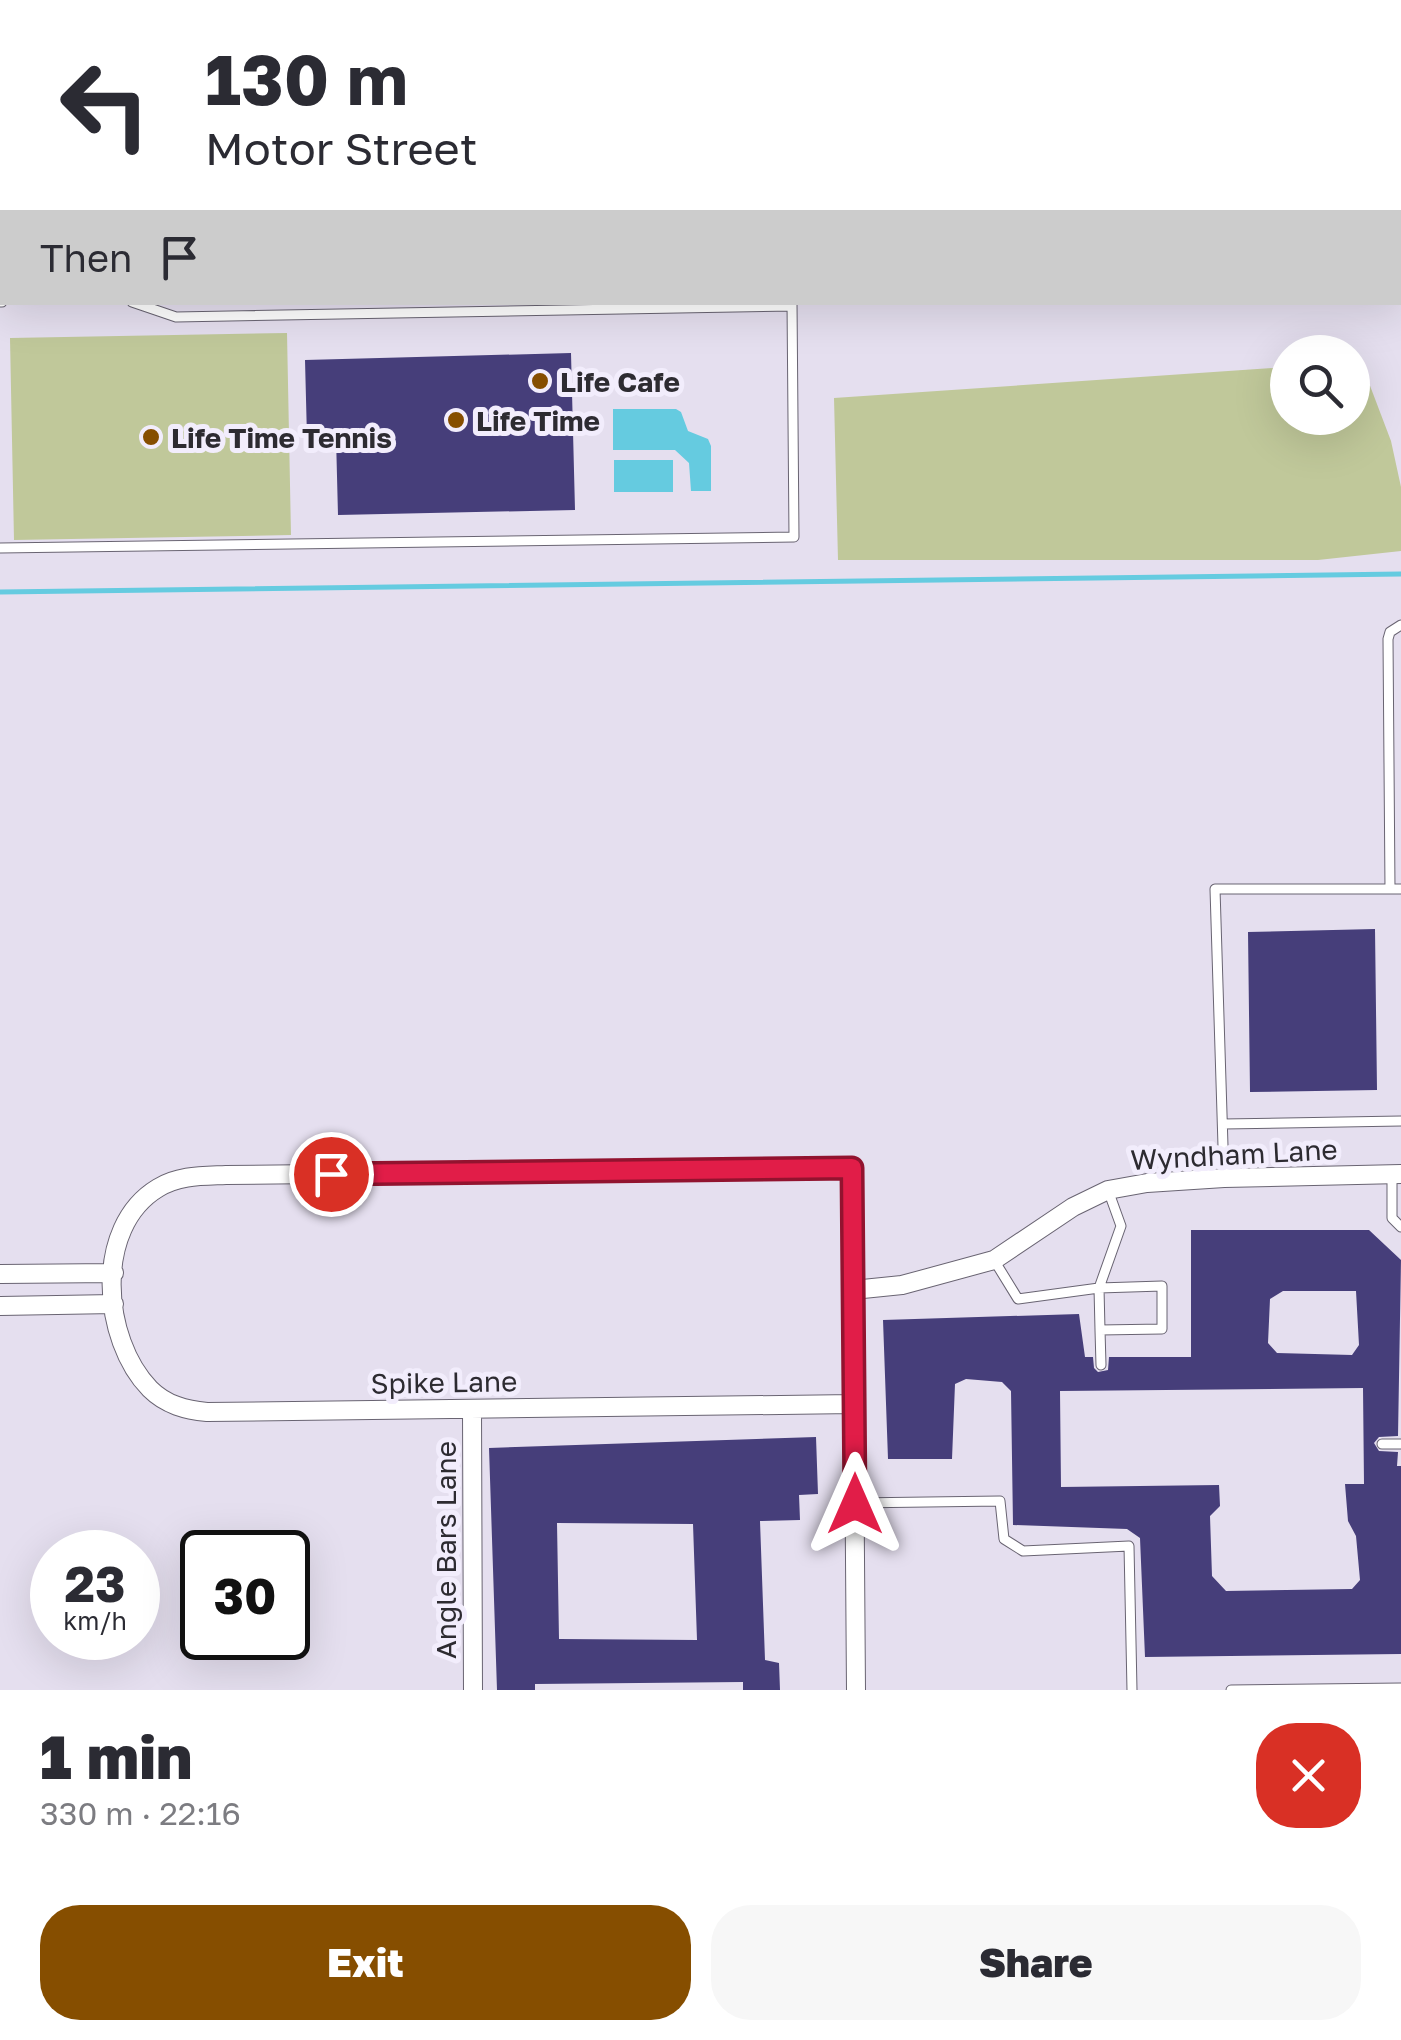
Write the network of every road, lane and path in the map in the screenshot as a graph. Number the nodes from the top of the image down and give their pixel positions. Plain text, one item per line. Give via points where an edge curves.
1 (676, 305) edge
2 (792, 305) edge
3 (151, 306) edge
4 (445, 307) edge
5 (0, 548) edge
6 (1401, 625) edge
7 (1396, 889) edge
8 (1401, 1121) edge
9 (1222, 1124) junction
10 (1397, 1174) edge
11 (1224, 1178) junction
12 (1108, 1190) junction
13 (1401, 1227) edge
14 (994, 1260) junction
15 (0, 1274) edge
16 (1099, 1288) junction
17 (113, 1289) junction
18 (854, 1290) junction
19 (0, 1306) edge
20 (1100, 1330) junction
21 (1101, 1364) dead end
22 (854, 1404) junction
23 (472, 1410) junction
24 (1382, 1444) dead end
25 (1401, 1444) edge
26 (855, 1504) junction
27 (1401, 1688) edge
28 (473, 1690) edge
29 (856, 1690) edge
30 (1132, 1690) edge
31 (1232, 1690) edge

1 - 4 lane
2 - 5 lane via 794,537
3 - 4 lane via 176,317
6 - 7 lane via 1388,639
7 - 9 lane via 1215,890
8 - 9 lane
9 - 11 lane
10 - 11 street, Wyndham Lane
10 - 13 lane via 1392,1218
11 - 12 street, Wyndham Lane
12 - 14 street, Wyndham Lane
12 - 16 lane via 1120,1226
14 - 16 lane via 1018,1299
14 - 18 street, Wyndham Lane via 902,1285
15 - 17 street
16 - 20 lane
16 - 20 lane via 1162,1286 1162,1329
17 - 18 street via 118,1242 136,1205 180,1178 852,1168
17 - 19 street
17 - 23 street, Spike Lane via 131,1365 152,1392 182,1409
18 - 22 street
20 - 21 lane
22 - 23 street, Spike Lane
22 - 26 street
23 - 28 street, Angle Bars Lane
24 - 25 lane
26 - 29 street
26 - 30 lane via 1000,1500 1004,1539 1023,1551 1129,1546
27 - 31 lane

